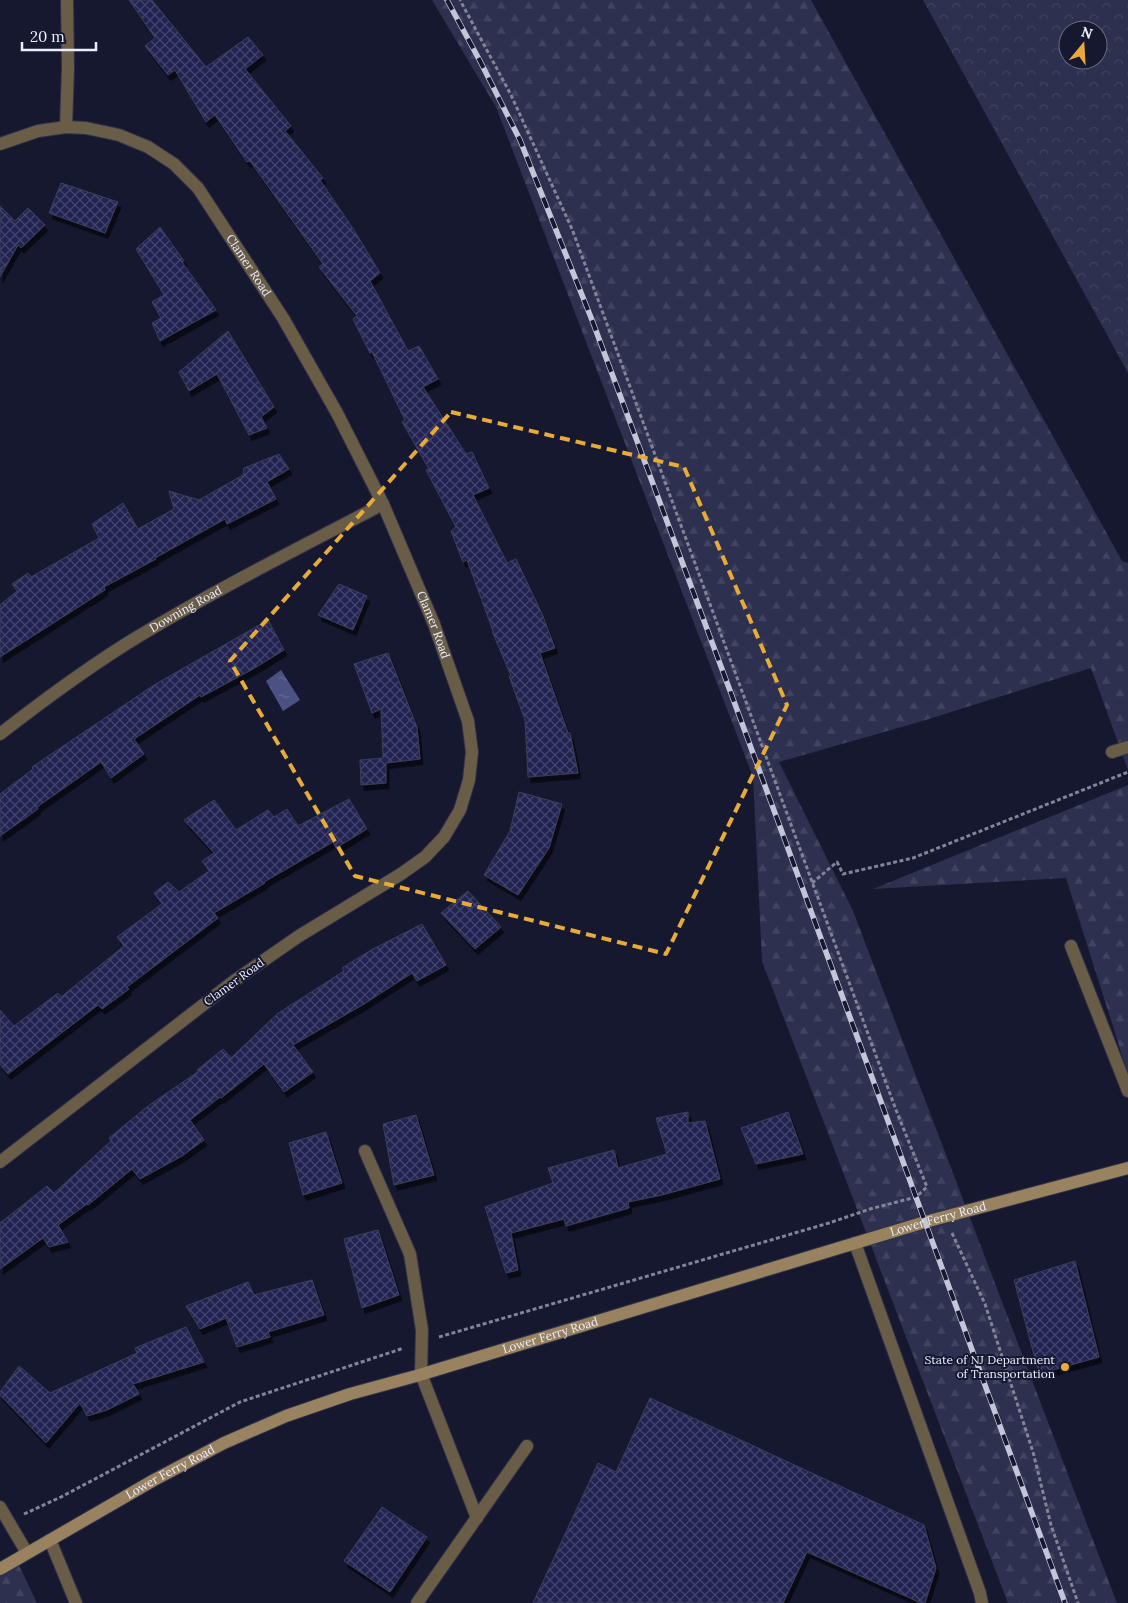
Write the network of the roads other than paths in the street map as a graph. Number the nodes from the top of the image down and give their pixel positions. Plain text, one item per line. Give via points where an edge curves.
1 (67, 0) edge
2 (66, 127) junction
3 (0, 144) edge
4 (383, 504) junction
5 (0, 734) edge
6 (1128, 747) edge
7 (1112, 752) dead end
8 (1070, 946) dead end
9 (1128, 1091) edge
10 (365, 1152) dead end
11 (0, 1162) edge
12 (1128, 1168) edge
13 (855, 1243) junction
14 (421, 1374) junction
15 (527, 1446) dead end
16 (0, 1507) edge
17 (477, 1518) junction
18 (50, 1540) junction
19 (28, 1553) junction
20 (0, 1569) edge
21 (76, 1603) edge
22 (417, 1603) edge
23 (982, 1603) edge

1 - 2 street
2 - 3 street, Clamer Road via 38,131
2 - 4 street, Clamer Road via 119,135 148,147 174,164 198,188 283,318 337,413
4 - 5 street, Downing Road via 138,636 52,693
4 - 11 street, Clamer Road via 434,624 468,721 472,752 469,780 460,810 444,837 425,857 234,981
6 - 7 street
8 - 9 street
10 - 14 street via 410,1254 422,1330
12 - 13 street, Lower Ferry Road
13 - 14 street, Lower Ferry Road
13 - 23 street
14 - 17 street
14 - 18 street, Lower Ferry Road via 350,1394 224,1443
15 - 17 street
16 - 19 street
17 - 22 street
18 - 19 street, Lower Ferry Road
18 - 21 street
19 - 20 street, Lower Ferry Road

